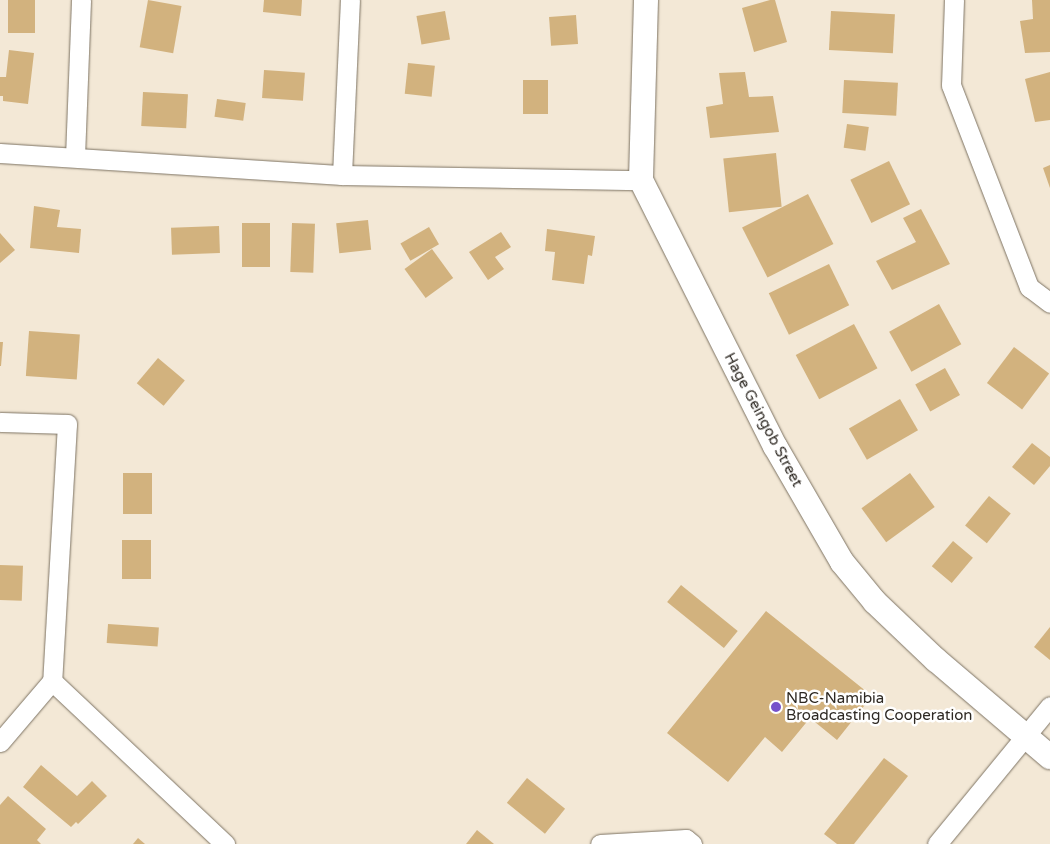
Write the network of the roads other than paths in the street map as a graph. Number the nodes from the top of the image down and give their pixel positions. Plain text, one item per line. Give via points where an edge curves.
1 (81, 0) edge
2 (350, 0) edge
3 (646, 0) edge
4 (954, 0) edge
5 (0, 153) edge
6 (75, 156) junction
7 (342, 175) junction
8 (641, 180) junction
9 (1050, 304) edge
10 (0, 422) edge
11 (52, 681) junction
12 (1050, 706) edge
13 (1023, 737) junction
14 (0, 742) edge
15 (1050, 757) edge
16 (226, 844) edge
17 (600, 844) edge
18 (692, 844) edge
19 (937, 844) edge

1 - 6 street
2 - 7 street
3 - 8 street, Hage Geingob Street
4 - 9 street via 951,84 1029,287
5 - 6 street
6 - 7 street
7 - 8 street
8 - 13 street, Hage Geingob Street via 775,446 842,562 875,602
10 - 11 street via 67,424
11 - 14 street
11 - 16 street
12 - 13 street
13 - 15 street, Hage Geingob Street
13 - 19 street
17 - 18 street via 686,839

